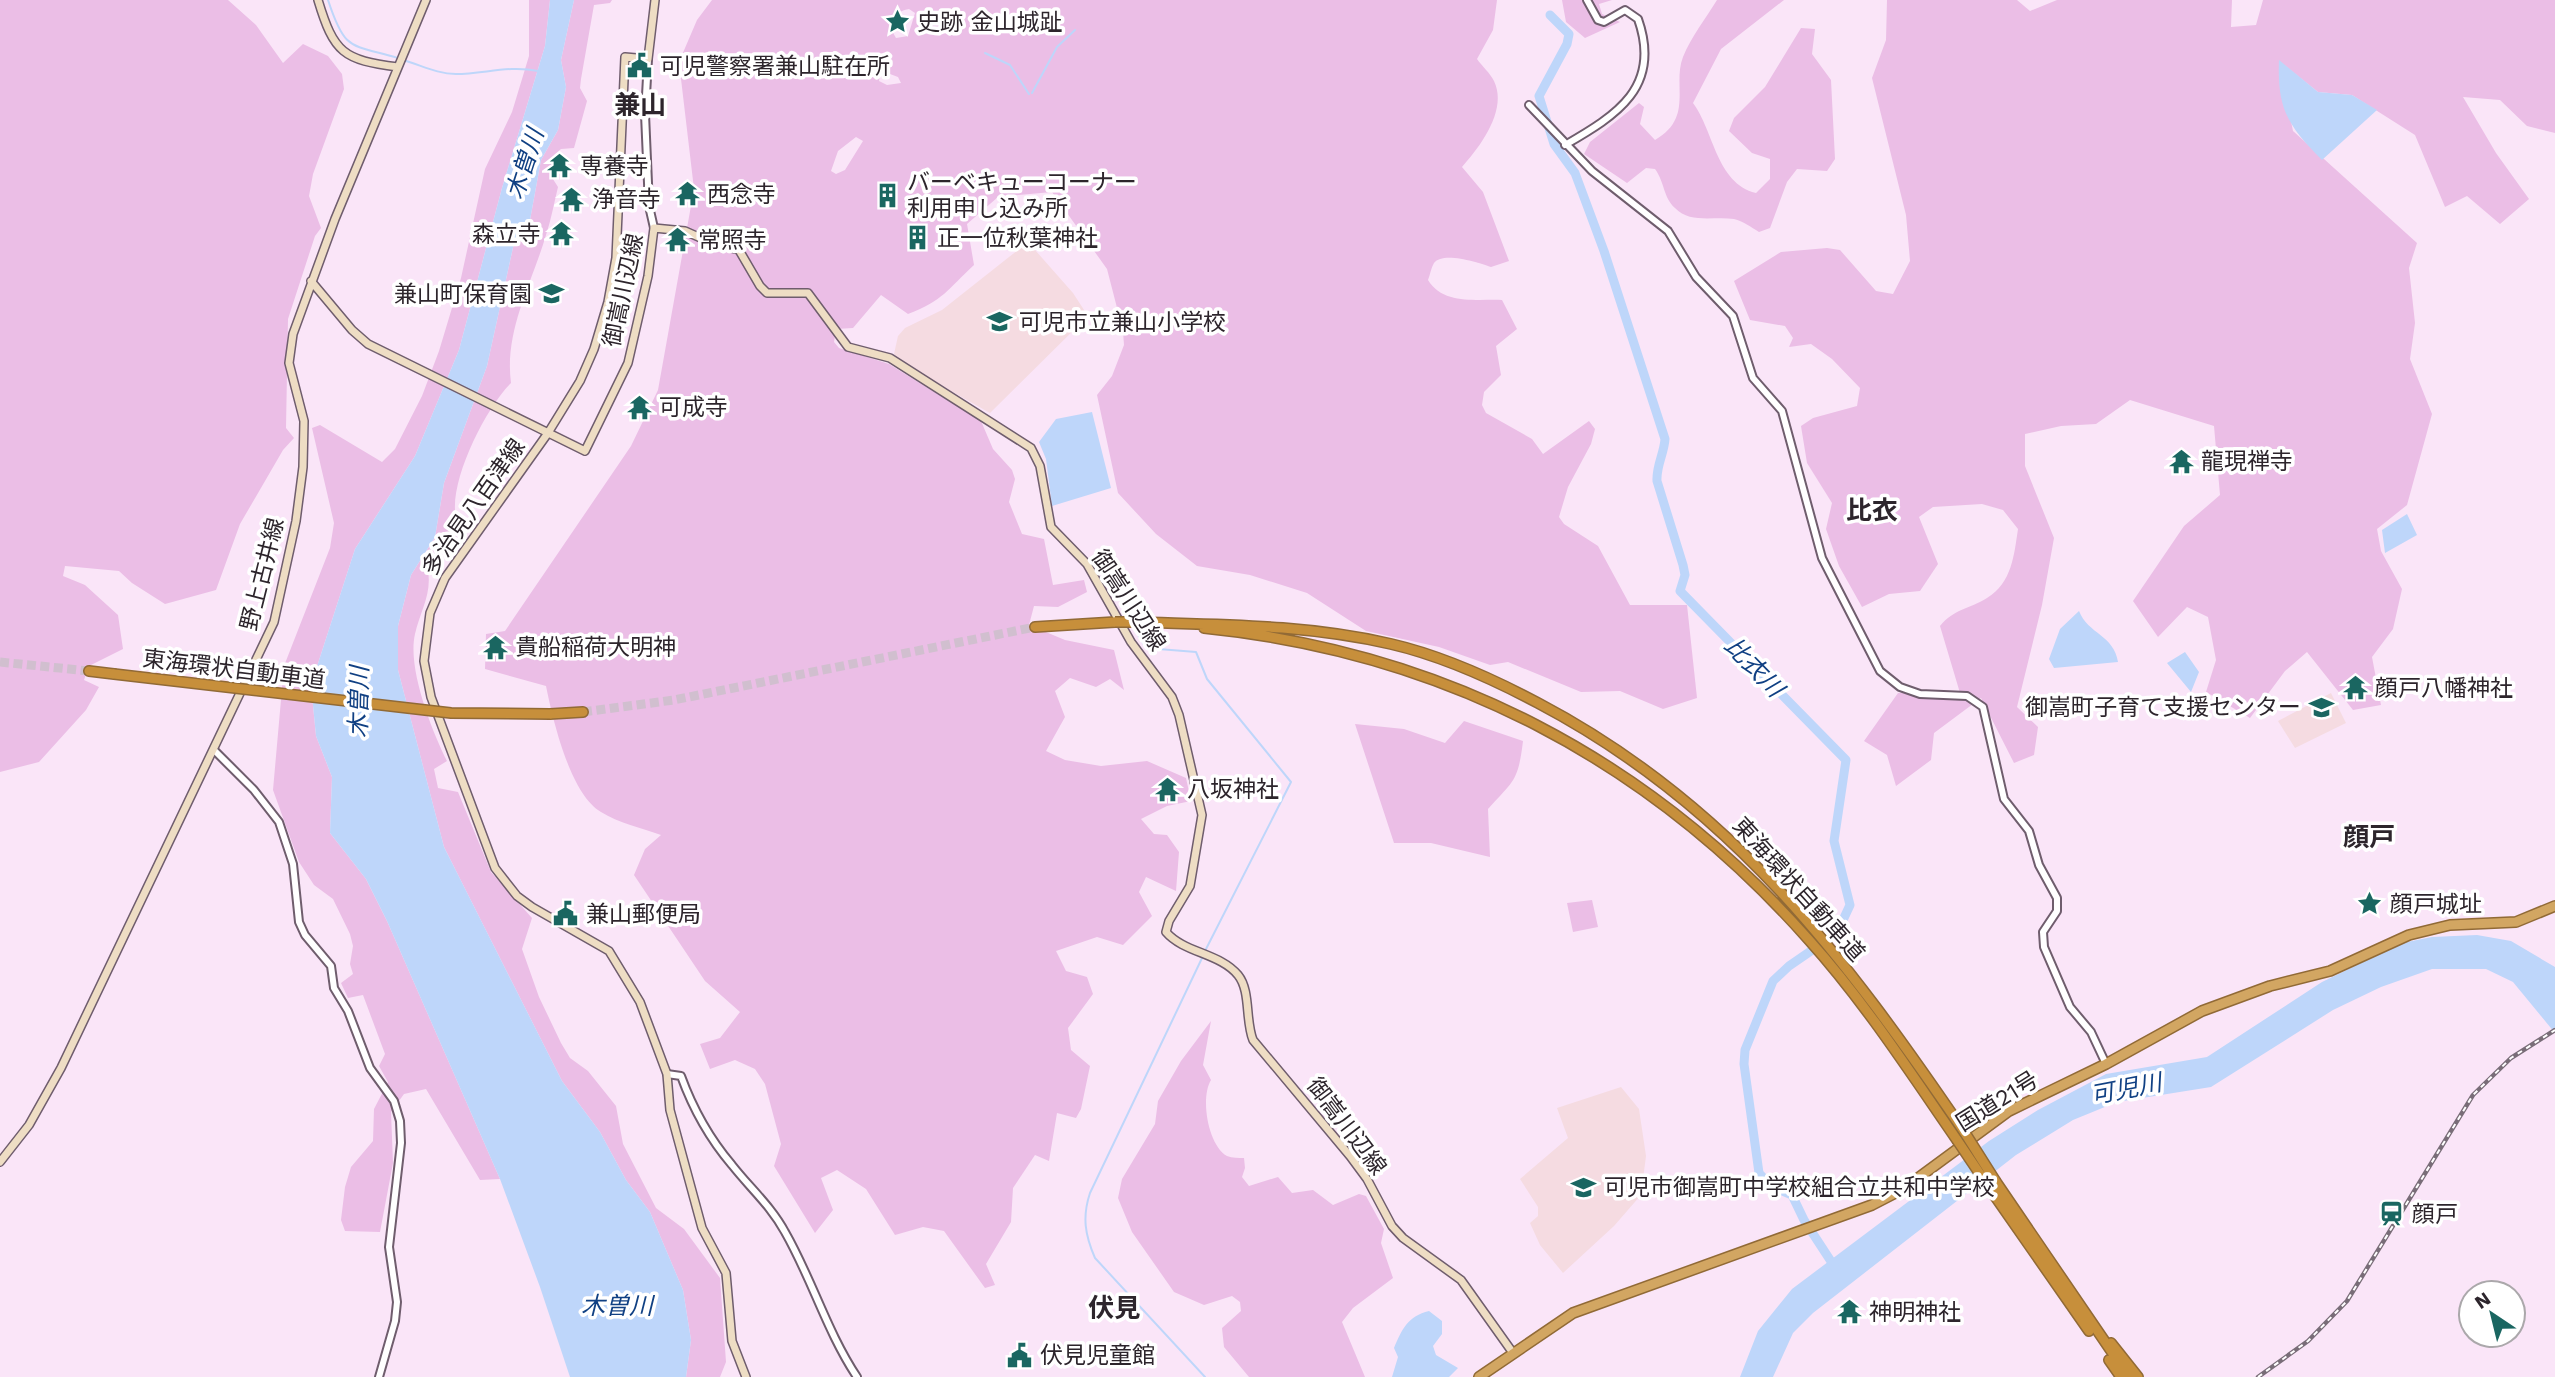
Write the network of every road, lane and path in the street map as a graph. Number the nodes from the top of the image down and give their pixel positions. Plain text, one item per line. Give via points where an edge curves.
1 (318, 0) edge
2 (426, 0) edge
3 (655, 0) edge
4 (1587, 0) edge
5 (648, 59) junction
6 (398, 67) junction
7 (1529, 105) dead end
8 (1566, 145) junction
9 (654, 228) junction
10 (312, 281) junction
11 (548, 432) junction
12 (1157, 623) junction
13 (1035, 627) tunnel mouth
14 (89, 671) tunnel mouth
15 (583, 712) tunnel mouth
16 (214, 750) junction
17 (2555, 906) edge
18 (2106, 1064) junction
19 (667, 1074) junction
20 (0, 1162) edge
21 (1993, 1186) junction
22 (2074, 1295) junction
23 (1513, 1353) junction
24 (379, 1377) edge
25 (746, 1377) edge
26 (857, 1377) edge
27 (1479, 1377) edge
28 (2120, 1377) edge
29 (2129, 1377) edge
30 (2138, 1377) edge

1 - 6 main road via 332,37 349,57
2 - 6 main road, 野上古井線
3 - 5 main road
4 - 8 street via 1598,20 1604,22 1625,10 1638,19 1644,41 1643,70 1635,90 1614,116
5 - 9 street via 645,114
5 - 11 main road, 多治見八百津線 via 625,57 617,245 608,302 580,381
6 - 10 main road, 野上古井線
7 - 8 street
8 - 18 street via 1668,231 1696,277 1732,316 1753,378 1782,411 1822,558 1880,671 1910,691 1967,696 1983,707 2004,799 2029,831 2039,865 2057,898 2057,911 2043,932 2044,947 2070,1007 2091,1032
9 - 11 main road, 御嵩川辺線 via 628,363 607,410 585,451
9 - 23 main road, 御嵩川辺線 via 673,228 739,250 767,293 808,293 848,347 890,358 1031,449 1040,466 1051,527 1087,564 1180,715 1202,816 1190,886 1166,932 1237,975 1253,1040 1350,1156 1392,1226 1461,1280
10 - 11 main road, 御嵩川辺線 via 368,344
10 - 16 main road, 野上古井線 via 290,351 291,374 304,421 296,521 268,638
11 - 19 main road, 多治見八百津線 via 436,595 425,637 425,676 495,868 517,896 601,945 615,958 640,1002
12 - 13 highway, 東海環状自動車道, bridge
12 - 21 highway, 東海環状自動車道, bridge via 1307,642 1359,654 1451,685 1582,749 1698,831 1764,891 1821,954
12 - 21 highway, 東海環状自動車道, bridge via 1308,629 1423,653 1481,675 1616,748 1706,816 1820,933 1916,1061 1965,1133
14 - 15 highway, 東海環状自動車道, bridge via 451,713
16 - 20 main road, 野上古井線 via 61,1068 29,1125
16 - 24 street via 279,822 305,935 331,966 334,988 370,1068 394,1101 400,1121 389,1247 396,1312
17 - 18 highway, 国道21号 via 2529,918 2450,925 2409,935 2330,971 2233,997
18 - 23 highway, 国道21号 via 2009,1111 1903,1189 1872,1205 1573,1313
19 - 25 main road, 多治見八百津線 via 670,1110 687,1179 706,1238 726,1273 733,1341
19 - 26 street via 681,1076 694,1111 786,1233 841,1353
21 - 22 highway, 東海環状自動車道
21 - 28 highway, 東海環状自動車道
22 - 29 highway, 東海環状自動車道
22 - 30 highway
23 - 27 highway, 国道21号

